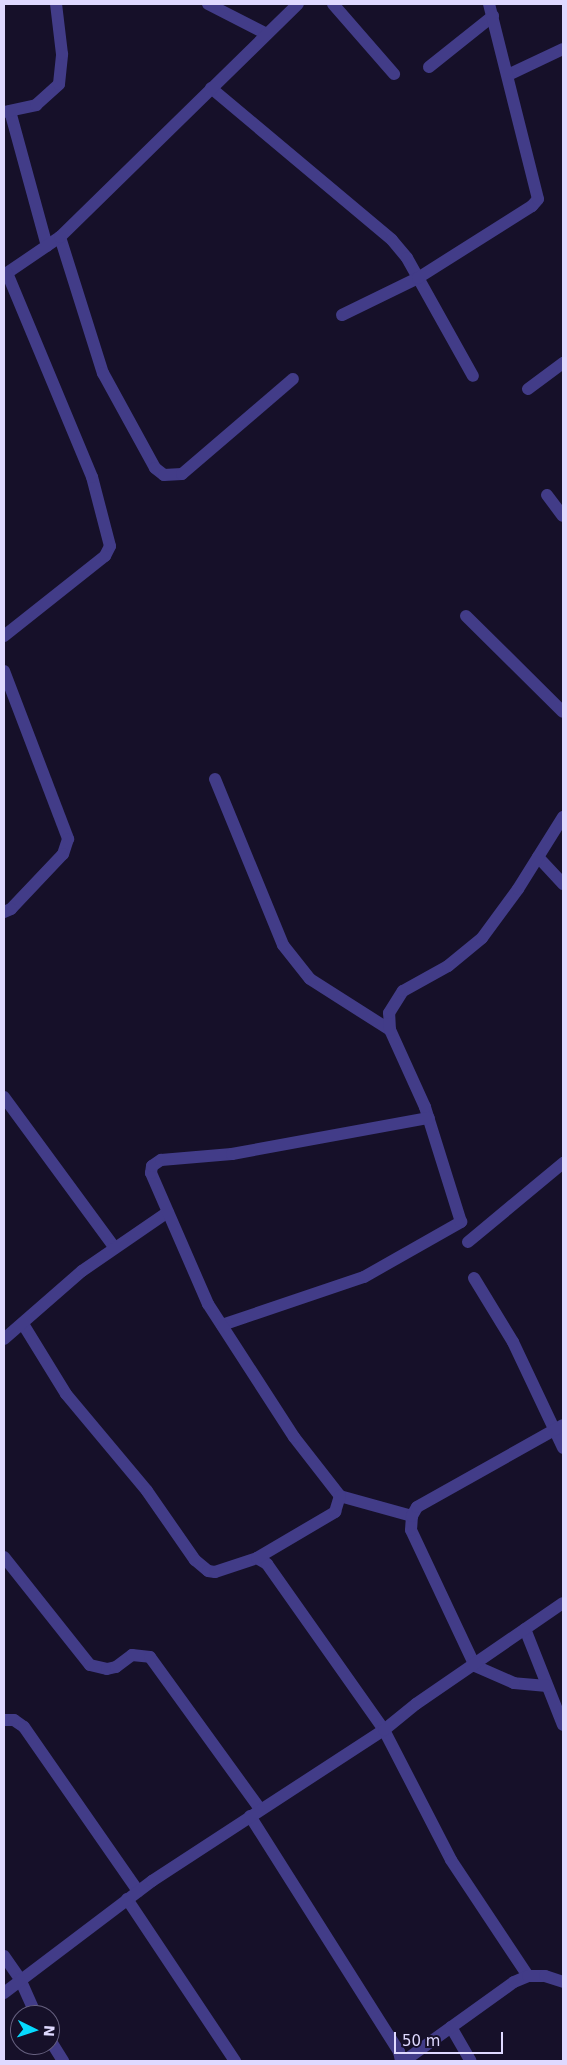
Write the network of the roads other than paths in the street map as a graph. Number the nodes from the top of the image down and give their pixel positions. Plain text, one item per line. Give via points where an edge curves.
1 (56, 4) edge
2 (208, 4) edge
3 (298, 4) edge
4 (333, 4) edge
5 (491, 10) edge
6 (265, 33) junction
7 (563, 48) edge
8 (429, 67) dead end
9 (394, 74) dead end
10 (508, 75) junction
11 (211, 88) junction
12 (7, 111) edge
13 (60, 238) junction
14 (47, 246) junction
15 (5, 274) edge
16 (418, 278) junction
17 (342, 315) dead end
18 (563, 363) edge
19 (473, 376) dead end
20 (293, 379) dead end
21 (528, 389) dead end
22 (547, 495) dead end
23 (563, 516) edge
24 (466, 616) dead end
25 (4, 636) edge
26 (4, 671) edge
27 (563, 712) edge
28 (215, 779) dead end
29 (563, 817) edge
30 (538, 857) junction
31 (563, 884) edge
32 (4, 912) edge
33 (390, 1030) junction
34 (4, 1097) edge
35 (428, 1118) junction
36 (563, 1163) edge
37 (168, 1212) junction
38 (468, 1242) dead end
39 (115, 1248) junction
40 (474, 1278) dead end
41 (23, 1324) junction
42 (222, 1325) junction
43 (4, 1339) edge
44 (559, 1428) edge
45 (563, 1448) edge
46 (340, 1496) junction
47 (412, 1516) junction
48 (4, 1557) edge
49 (256, 1558) junction
50 (563, 1603) edge
51 (524, 1629) junction
52 (474, 1666) junction
53 (547, 1686) junction
54 (4, 1720) edge
55 (563, 1725) edge
56 (384, 1730) junction
57 (255, 1812) junction
58 (138, 1891) junction
59 (127, 1899) junction
60 (4, 1956) edge
61 (528, 1976) junction
62 (20, 1979) junction
63 (563, 1982) edge
64 (4, 1992) edge
65 (32, 2005) edge
66 (451, 2027) junction
67 (235, 2061) edge
68 (402, 2061) edge
69 (471, 2061) edge

1 - 12 street via 62,54 59,84 36,105
2 - 6 street
3 - 6 street
4 - 9 street
5 - 8 street
5 - 10 street
6 - 11 street
7 - 10 street
10 - 16 street via 538,199 532,206
11 - 13 street
11 - 16 street via 392,240
12 - 14 street
13 - 14 street
13 - 20 street via 103,373 155,468 164,475 182,474
14 - 15 street
15 - 25 street via 92,477 110,546 105,556
16 - 17 street
16 - 19 street
18 - 21 street
22 - 23 street
24 - 27 street
26 - 32 street via 68,839 63,854 11,909
28 - 33 street via 283,945 310,979
29 - 30 street
30 - 31 street
30 - 33 street via 482,938 448,966 403,991 389,1013
33 - 35 street
34 - 39 street
35 - 37 street via 232,1154 157,1162 151,1173
35 - 42 street via 461,1222 364,1277
36 - 38 street
37 - 39 street
37 - 42 street via 208,1304
39 - 41 street via 82,1271
40 - 44 street
41 - 43 street
41 - 49 street via 66,1394 136,1477 195,1560 208,1571 215,1572
42 - 46 street via 294,1437
44 - 45 street
44 - 47 street via 455,1483 417,1507
46 - 47 street
46 - 49 street via 335,1512
47 - 52 street via 411,1530
48 - 57 street via 90,1665 107,1669 116,1667 132,1655 150,1657
49 - 56 street via 267,1564
50 - 51 street
51 - 52 street
51 - 53 street
52 - 53 street via 514,1683
52 - 56 street via 416,1704
53 - 55 street
54 - 58 street via 14,1720 24,1727
56 - 57 street
56 - 61 street via 452,1860
57 - 58 street
57 - 68 street
58 - 59 street
59 - 62 street
59 - 67 street
60 - 62 street
61 - 63 street via 545,1976
61 - 66 street via 514,1982
62 - 64 street
62 - 65 street
66 - 68 street
66 - 69 street

